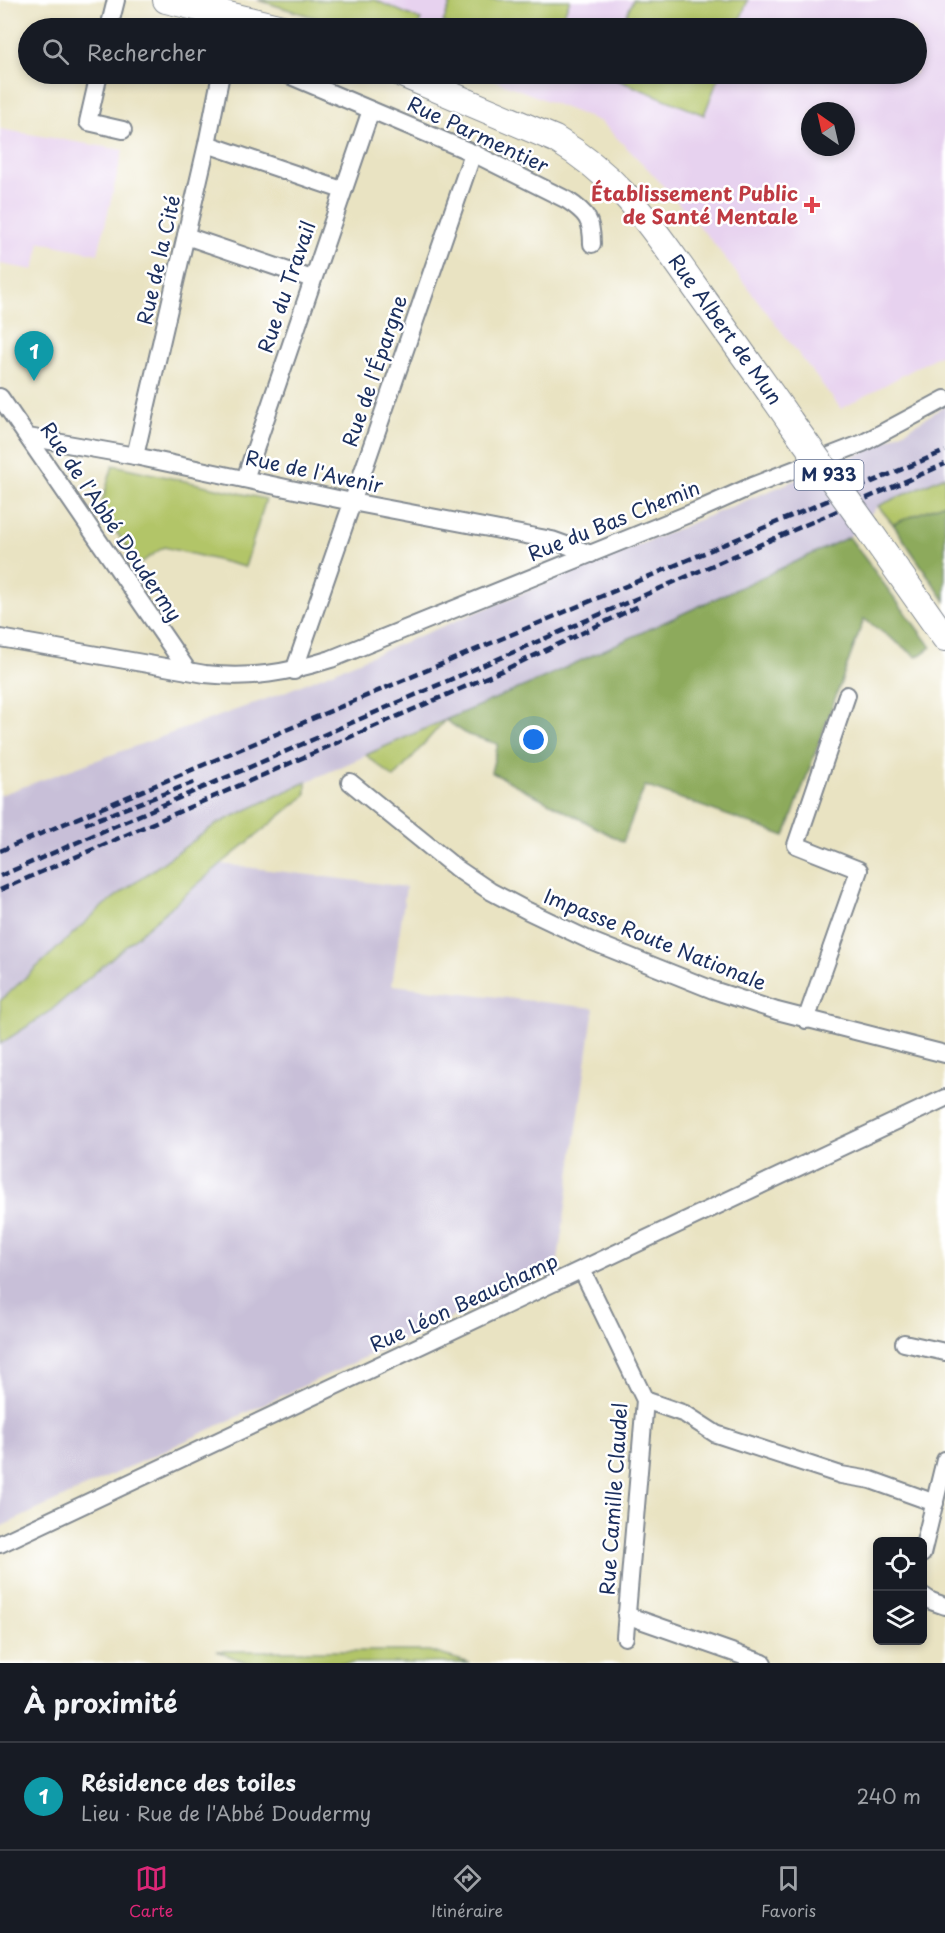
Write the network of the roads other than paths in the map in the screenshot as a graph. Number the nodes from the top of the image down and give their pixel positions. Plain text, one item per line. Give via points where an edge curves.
1 (116, 0) edge
2 (166, 0) edge
3 (112, 18) edge
4 (218, 18) edge
5 (97, 84) edge
6 (219, 84) edge
7 (310, 84) edge
8 (426, 84) edge
9 (371, 110) junction
10 (123, 130) dead end
11 (207, 144) junction
12 (473, 153) junction
13 (342, 190) junction
14 (186, 236) junction
15 (592, 244) dead end
16 (312, 279) junction
17 (0, 397) edge
18 (945, 399) edge
19 (28, 437) junction
20 (135, 456) junction
21 (245, 479) junction
22 (352, 502) junction
23 (591, 554) junction
24 (0, 638) edge
25 (945, 639) edge
26 (188, 671) junction
27 (294, 671) junction
28 (847, 695) dead end
29 (350, 782) dead end
30 (806, 1020) junction
31 (945, 1054) edge
32 (945, 1098) edge
33 (582, 1270) junction
34 (904, 1343) dead end
35 (945, 1352) edge
36 (645, 1400) junction
37 (945, 1460) edge
38 (935, 1503) junction
39 (926, 1537) edge
40 (0, 1544) edge
41 (927, 1598) edge
42 (945, 1606) edge
43 (626, 1615) junction
44 (625, 1637) dead end
45 (763, 1663) edge

1 - 3 street
2 - 4 main road
5 - 10 street via 88,122
6 - 11 street, Rue de la Cité
7 - 9 street, Rue Parmentier
8 - 25 main road, Rue Albert de Mun / M 933, bridge via 555,139 611,180 651,225
9 - 12 street, Rue Parmentier
9 - 13 street, Rue du Travail
11 - 13 street
11 - 14 street, Rue de la Cité
12 - 15 street, Rue Parmentier via 580,208 589,219
12 - 22 street, Rue de l'Épargne
13 - 16 street, Rue du Travail
14 - 16 street
14 - 20 street, Rue de la Cité
16 - 21 street, Rue du Travail
17 - 19 street, Rue de l'Abbé Doudermy
18 - 23 street, Rue du Bas Chemin via 863,443
19 - 20 street, Rue de l'Avenir
19 - 26 street, Rue de l'Abbé Doudermy
20 - 21 street, Rue de l'Avenir
21 - 22 street, Rue de l'Avenir
22 - 23 street, Rue de l'Avenir via 552,540
22 - 27 street, Rue de l'Épargne
23 - 27 street, Rue du Bas Chemin
24 - 26 street, Rue du Bas Chemin
26 - 27 street, Rue du Bas Chemin via 232,677
28 - 30 street via 796,845 859,870
29 - 30 street, Impasse Route Nationale via 456,868 509,902 675,975
30 - 31 street, Impasse Route Nationale
32 - 33 street, Rue Léon Beauchamp
33 - 36 street, Rue Camille Claudel
33 - 40 street, Rue Léon Beauchamp
34 - 35 street
36 - 38 street via 685,1414 716,1434
36 - 43 street, Rue Camille Claudel
37 - 38 street
38 - 39 street
41 - 42 street
43 - 44 street, Rue Camille Claudel
43 - 45 street

